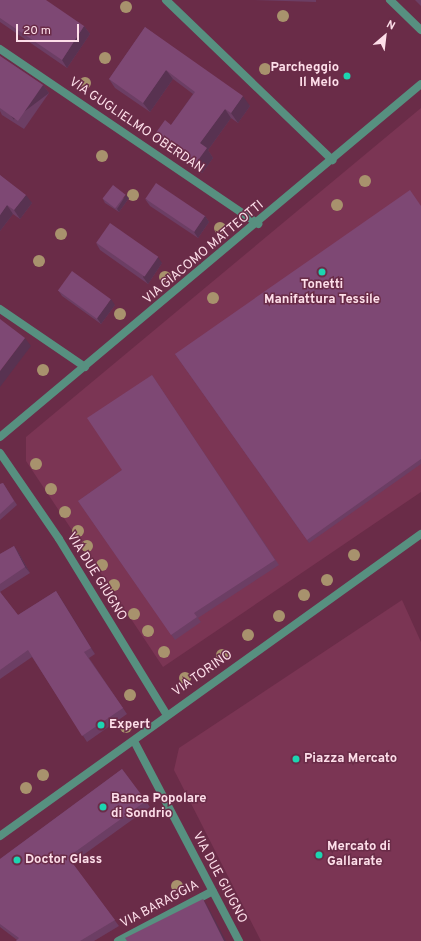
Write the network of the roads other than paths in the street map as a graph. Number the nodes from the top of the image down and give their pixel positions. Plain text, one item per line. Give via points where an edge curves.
1 (166, 0) edge
2 (390, 0) edge
3 (421, 30) edge
4 (0, 49) edge
5 (421, 84) edge
6 (332, 160) junction
7 (258, 224) junction
8 (0, 308) edge
9 (85, 367) junction
10 (0, 437) edge
11 (0, 454) edge
12 (421, 534) edge
13 (167, 715) junction
14 (134, 741) junction
15 (0, 836) edge
16 (213, 891) junction
17 (118, 941) edge
18 (239, 941) edge

1 - 6 street
2 - 3 street
4 - 7 street, VIA GUGLIELMO OBERDAN
5 - 6 street, VIA GIACOMO MATTEOTTI
6 - 7 street, VIA GIACOMO MATTEOTTI
7 - 9 street, VIA GIACOMO MATTEOTTI
8 - 9 street
9 - 10 street, VIA GIACOMO MATTEOTTI
11 - 13 street, VIA DUE GIUGNO via 59,539
12 - 13 street, VIA TORINO
13 - 14 street, VIA TORINO
14 - 15 street, VIA TORINO
14 - 16 street, VIA DUE GIUGNO
16 - 17 street, VIA BARAGGIA
16 - 18 street, VIA DUE GIUGNO

